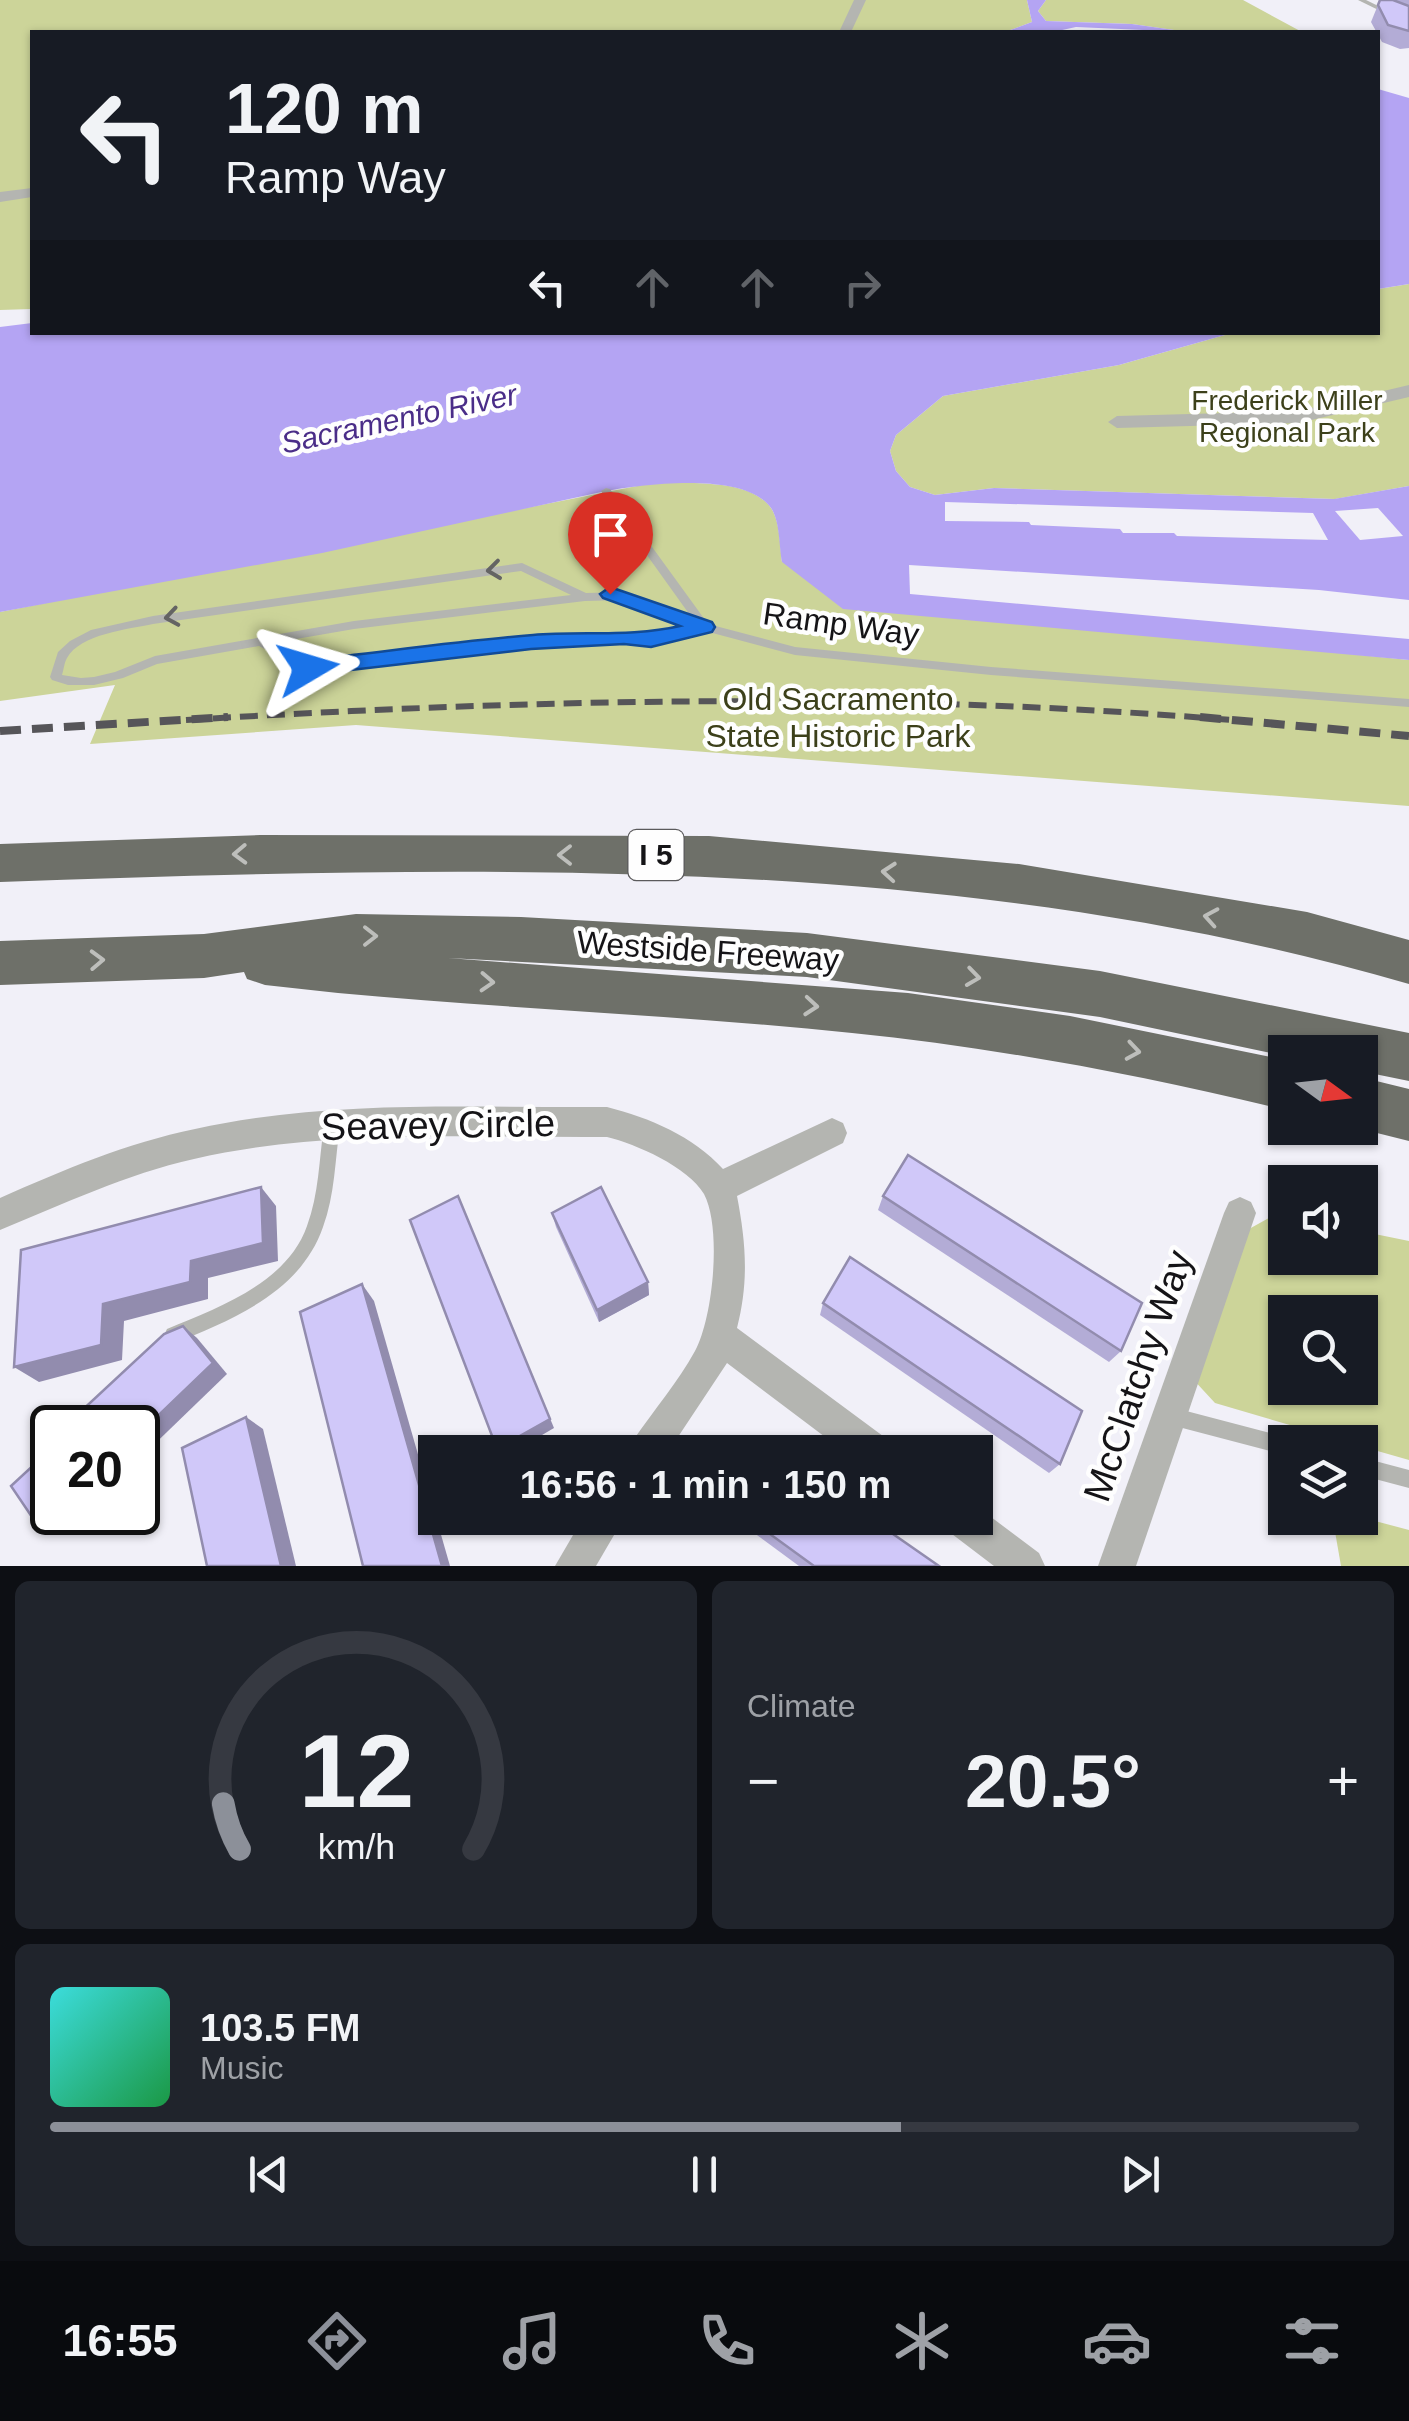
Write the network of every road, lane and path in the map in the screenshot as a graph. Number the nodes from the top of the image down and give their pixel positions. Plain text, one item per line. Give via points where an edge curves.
1 (860, 0) edge
2 (1361, 0) edge
3 (1409, 24) edge
4 (846, 30) edge
5 (30, 193) edge
6 (0, 197) edge
7 (1409, 392) edge
8 (1117, 422) dead end
9 (606, 491) dead end
10 (585, 596) junction
11 (705, 627) junction
12 (260, 641) junction
13 (1409, 703) edge
14 (0, 863) edge
15 (1307, 933) junction
16 (1409, 936) edge
17 (204, 956) junction
18 (1409, 962) edge
19 (0, 963) edge
20 (1409, 1056) edge
21 (1268, 1080) edge
22 (1378, 1107) edge
23 (1409, 1115) edge
24 (332, 1126) junction
25 (832, 1133) dead end
26 (719, 1188) junction
27 (0, 1214) edge
28 (1240, 1214) dead end
29 (719, 1336) junction
30 (167, 1337) edge
31 (1170, 1415) junction
32 (658, 1435) edge
33 (851, 1435) edge
34 (1268, 1441) edge
35 (1378, 1471) edge
36 (1409, 1479) edge
37 (594, 1535) edge
38 (984, 1535) edge
39 (574, 1566) edge
40 (1026, 1566) edge
41 (1117, 1566) edge

1 - 4 street
2 - 3 lane
5 - 6 street
7 - 8 street via 1299,416
9 - 11 lane
10 - 11 lane, Ramp Way via 625,596
10 - 12 lane, Ramp Way
10 -> 12 lane, Ramp Way via 522,567 152,620 74,644 62,655 56,677 91,681 155,660
11 - 12 lane via 651,640 531,642 308,668
11 - 13 lane, Ramp Way via 795,651
15 -> 14 highway, I 5 via 1019,884 710,855 260,854
15 - 16 highway
15 - 18 highway, I 5
19 -> 17 highway, Westside Freeway
17 -> 20 highway, Westside Freeway via 356,935 807,955 1100,994
17 -> 21 highway via 355,974 853,1010 1172,1057
22 - 23 highway
24 - 26 street, Seavey Circle via 607,1122 669,1144
24 - 27 street, Seavey Circle via 220,1138 137,1160
24 - 30 lane via 316,1228 302,1252 226,1314
25 - 26 street
26 - 29 street via 730,1243 730,1290
28 - 31 street, McClatchy Way
29 - 32 street via 700,1377
29 - 33 street
31 - 34 lane
31 - 41 street, McClatchy Way
35 - 36 lane
37 - 39 street
38 - 40 street

